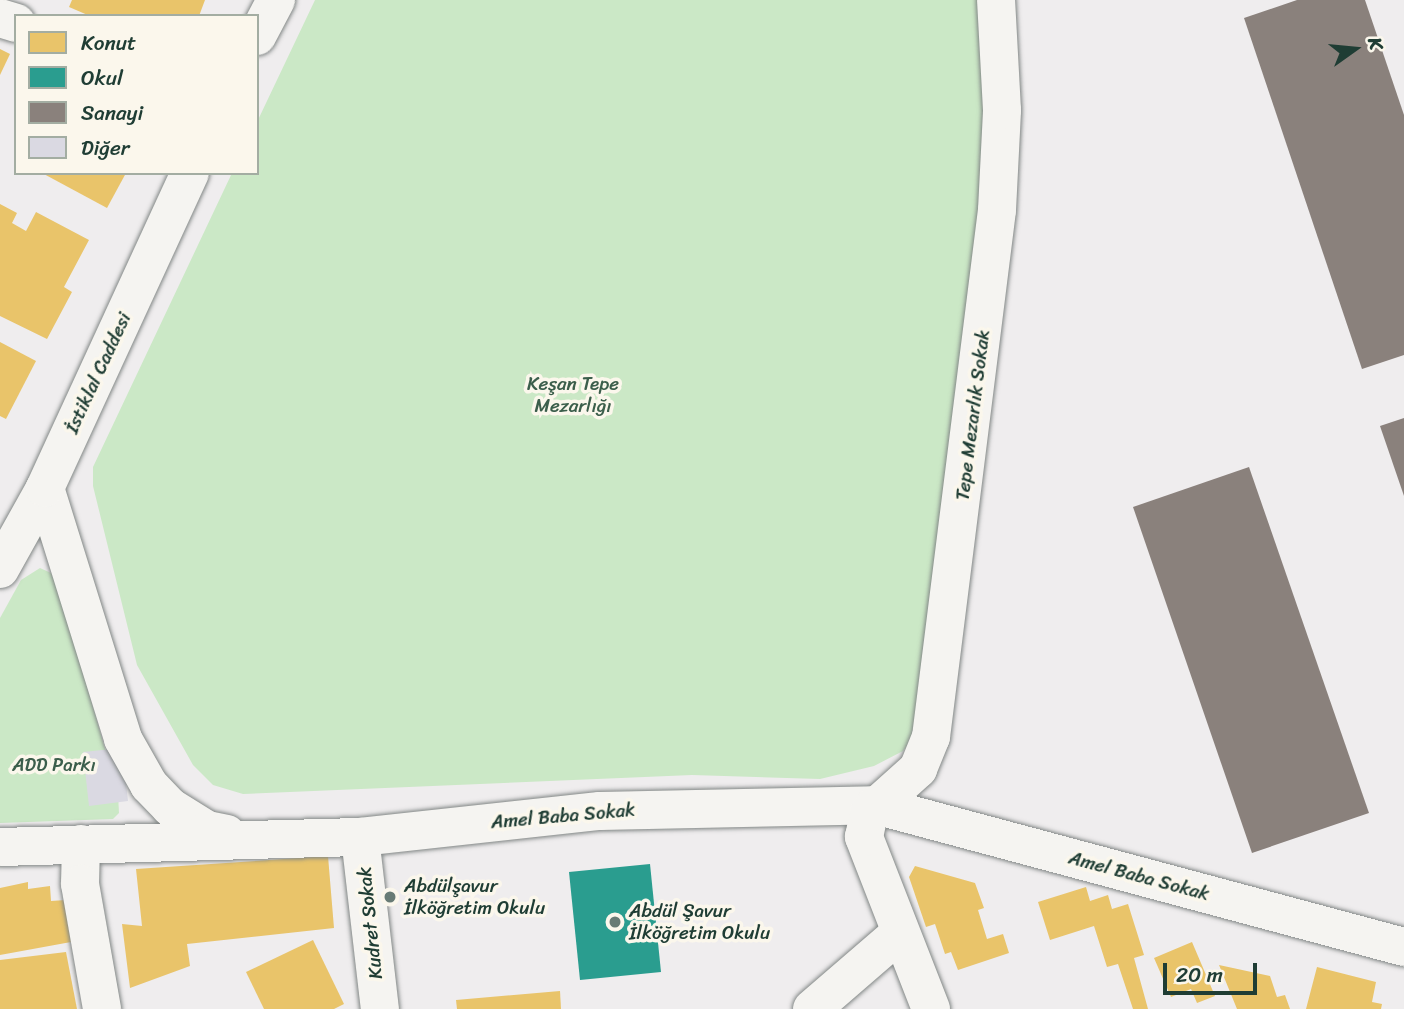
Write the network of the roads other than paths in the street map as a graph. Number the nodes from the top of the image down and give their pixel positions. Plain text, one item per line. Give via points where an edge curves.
1 (276, 0) edge
2 (996, 0) edge
3 (259, 32) edge
4 (189, 175) edge
5 (45, 488) junction
6 (0, 569) edge
7 (875, 805) junction
8 (360, 837) junction
9 (253, 840) junction
10 (81, 844) junction
11 (0, 847) edge
12 (900, 933) junction
13 (1404, 947) edge
14 (102, 1009) edge
15 (380, 1009) edge
16 (812, 1009) edge
17 (931, 1009) edge

1 - 3 street
2 - 7 street, Tepe Mezarlık Sokak via 1003,110 997,210 931,737 918,769
4 - 5 street, İstiklal Caddesi
5 - 6 street, İstiklal Caddesi
5 - 9 street, Amel Baba Sokak via 112,715 149,785 187,820
7 - 8 street, Amel Baba Sokak via 600,811
7 - 12 street via 864,837
7 - 13 street, Amel Baba Sokak
8 - 9 street, Amel Baba Sokak
8 - 15 street, Kudret Sokak
9 - 10 street, Amel Baba Sokak
10 - 11 street, Amel Baba Sokak
10 - 14 street via 81,897
12 - 16 street
12 - 17 street

